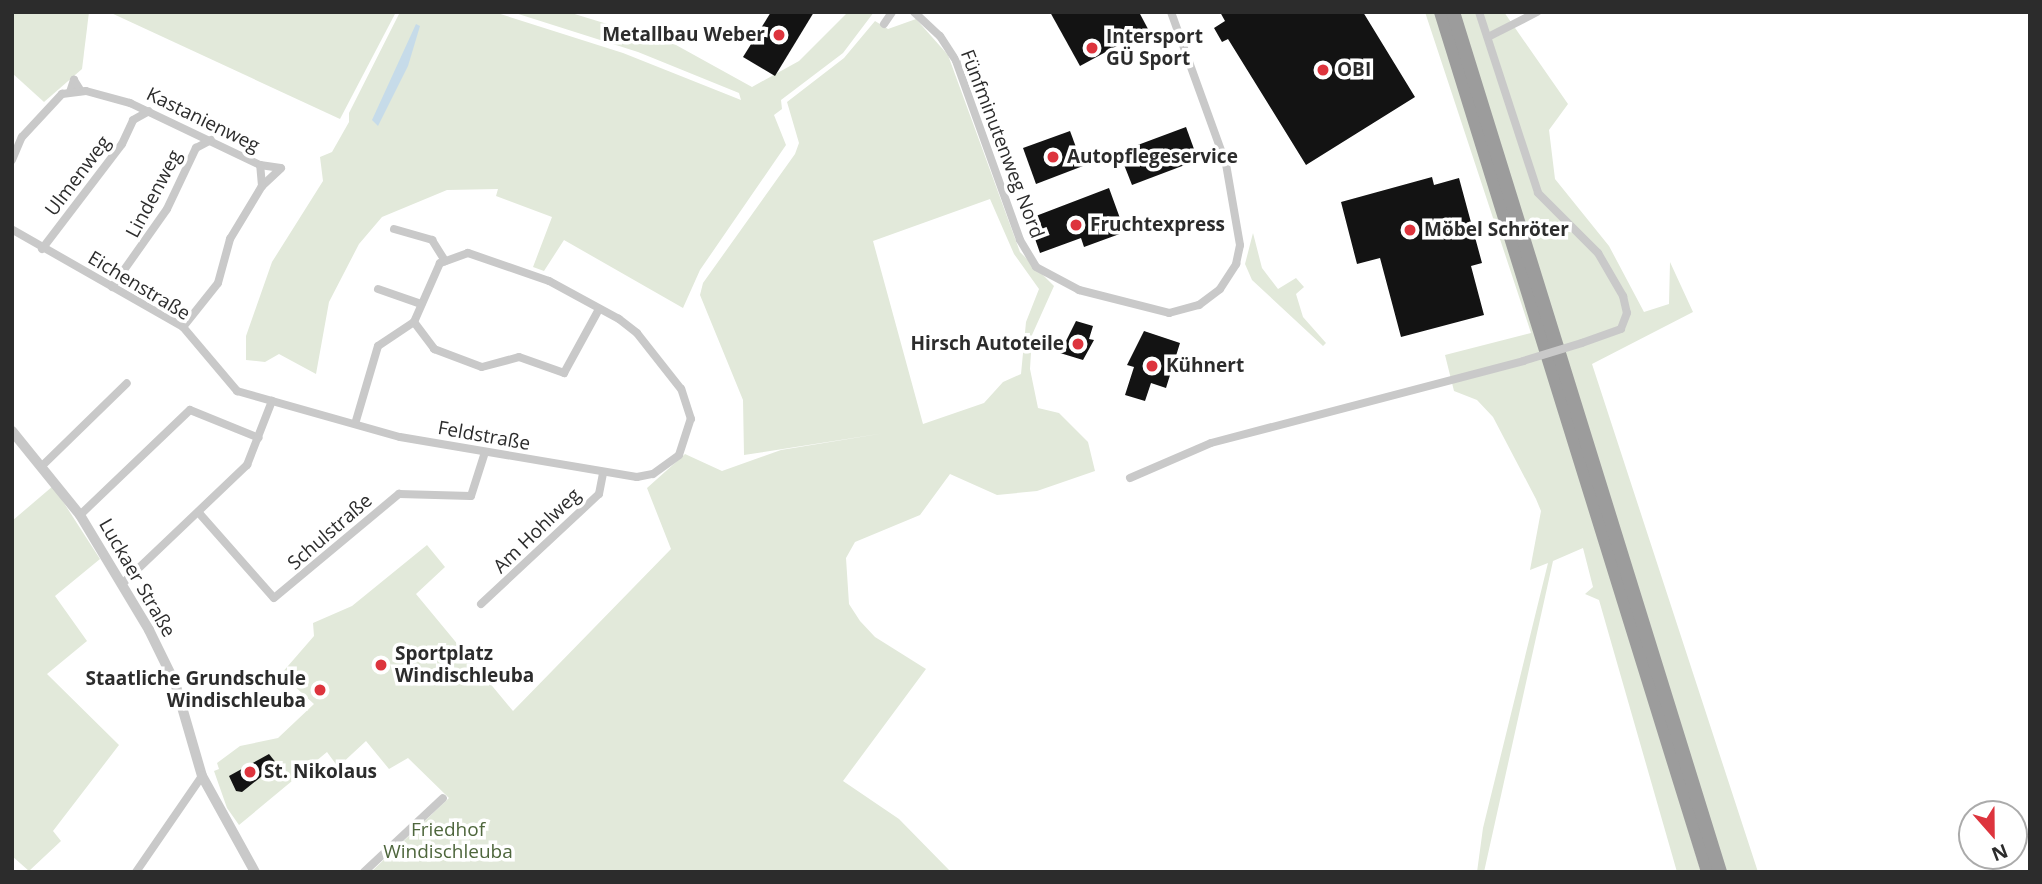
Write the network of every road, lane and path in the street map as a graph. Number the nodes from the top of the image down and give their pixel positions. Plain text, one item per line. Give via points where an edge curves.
1 (892, 12) edge
2 (914, 12) edge
3 (1171, 12) edge
4 (1441, 12) edge
5 (1454, 12) edge
6 (1479, 12) edge
7 (1537, 12) edge
8 (884, 24) dead end
9 (1488, 37) junction
10 (130, 103) junction
11 (149, 111) junction
12 (133, 120) junction
13 (193, 132) junction
14 (211, 140) junction
15 (196, 148) junction
16 (12, 160) edge
17 (260, 166) junction
18 (262, 186) junction
19 (12, 229) edge
20 (394, 229) dead end
21 (42, 248) junction
22 (445, 261) junction
23 (112, 287) junction
24 (378, 289) dead end
25 (421, 304) junction
26 (599, 309) junction
27 (414, 321) junction
28 (183, 327) junction
29 (127, 383) dead end
30 (272, 401) junction
31 (355, 424) junction
32 (12, 431) edge
33 (259, 438) junction
34 (485, 452) junction
35 (43, 465) junction
36 (603, 474) junction
37 (1130, 478) dead end
38 (199, 513) junction
39 (80, 515) junction
40 (122, 584) junction
41 (481, 604) dead end
42 (202, 776) junction
43 (443, 798) dead end
44 (136, 872) edge
45 (255, 872) edge
46 (364, 872) edge
47 (1708, 872) edge
48 (1720, 872) edge

1 - 8 street
2 - 3 street, Fünfminutenweg Nord via 940,36 956,61 1020,240 1036,267 1079,290 1169,313 1199,305 1220,289 1236,264 1240,245 1226,164
4 - 47 highway
5 - 48 highway
6 - 9 street
7 - 9 street
9 - 37 street, bridge via 1538,193 1598,253 1623,296 1627,313 1621,329 1523,361 1211,443
10 - 11 street, Kastanienweg
10 - 12 street
10 - 16 street, Kastanienweg via 70,92 22,137
11 - 12 street
11 - 13 street, Kastanienweg
12 - 21 street, Ulmenweg via 122,144
13 - 14 street, Kastanienweg
13 - 15 street, Lindenweg
14 - 15 street, Lindenweg
14 - 17 street, Kastanienweg
15 - 23 street, Lindenweg via 142,250
17 - 18 street
17 - 18 street, Kastanienweg via 281,168
18 - 28 street via 230,239 218,283
19 - 21 street, Eichenstraße
20 - 22 street via 432,240
21 - 23 street, Eichenstraße
22 - 25 street via 432,274
22 - 26 street via 482,255 549,281
23 - 28 street, Eichenstraße
24 - 25 street
25 - 27 street
26 - 27 street via 564,373 519,356 482,367 434,349
26 - 36 street, Feldstraße via 637,333 681,389 691,419 685,449 653,474
27 - 31 street via 378,346
28 - 30 street, Eichenstraße via 237,391
29 - 35 street
30 - 31 street, Feldstraße
30 - 33 street
31 - 34 street, Feldstraße
32 - 35 street, Luckaer Straße
33 - 38 street via 247,465
33 - 39 street via 190,410
34 - 36 street, Feldstraße
34 - 38 street, Schulstraße via 471,496 399,494 278,597 259,583
35 - 39 street, Luckaer Straße
36 - 41 street, Am Hohlweg via 598,494
38 - 40 street
39 - 40 street, Luckaer Straße
40 - 42 street, Luckaer Straße via 175,683
42 - 44 street
42 - 45 street, Luckaer Straße
43 - 46 street

